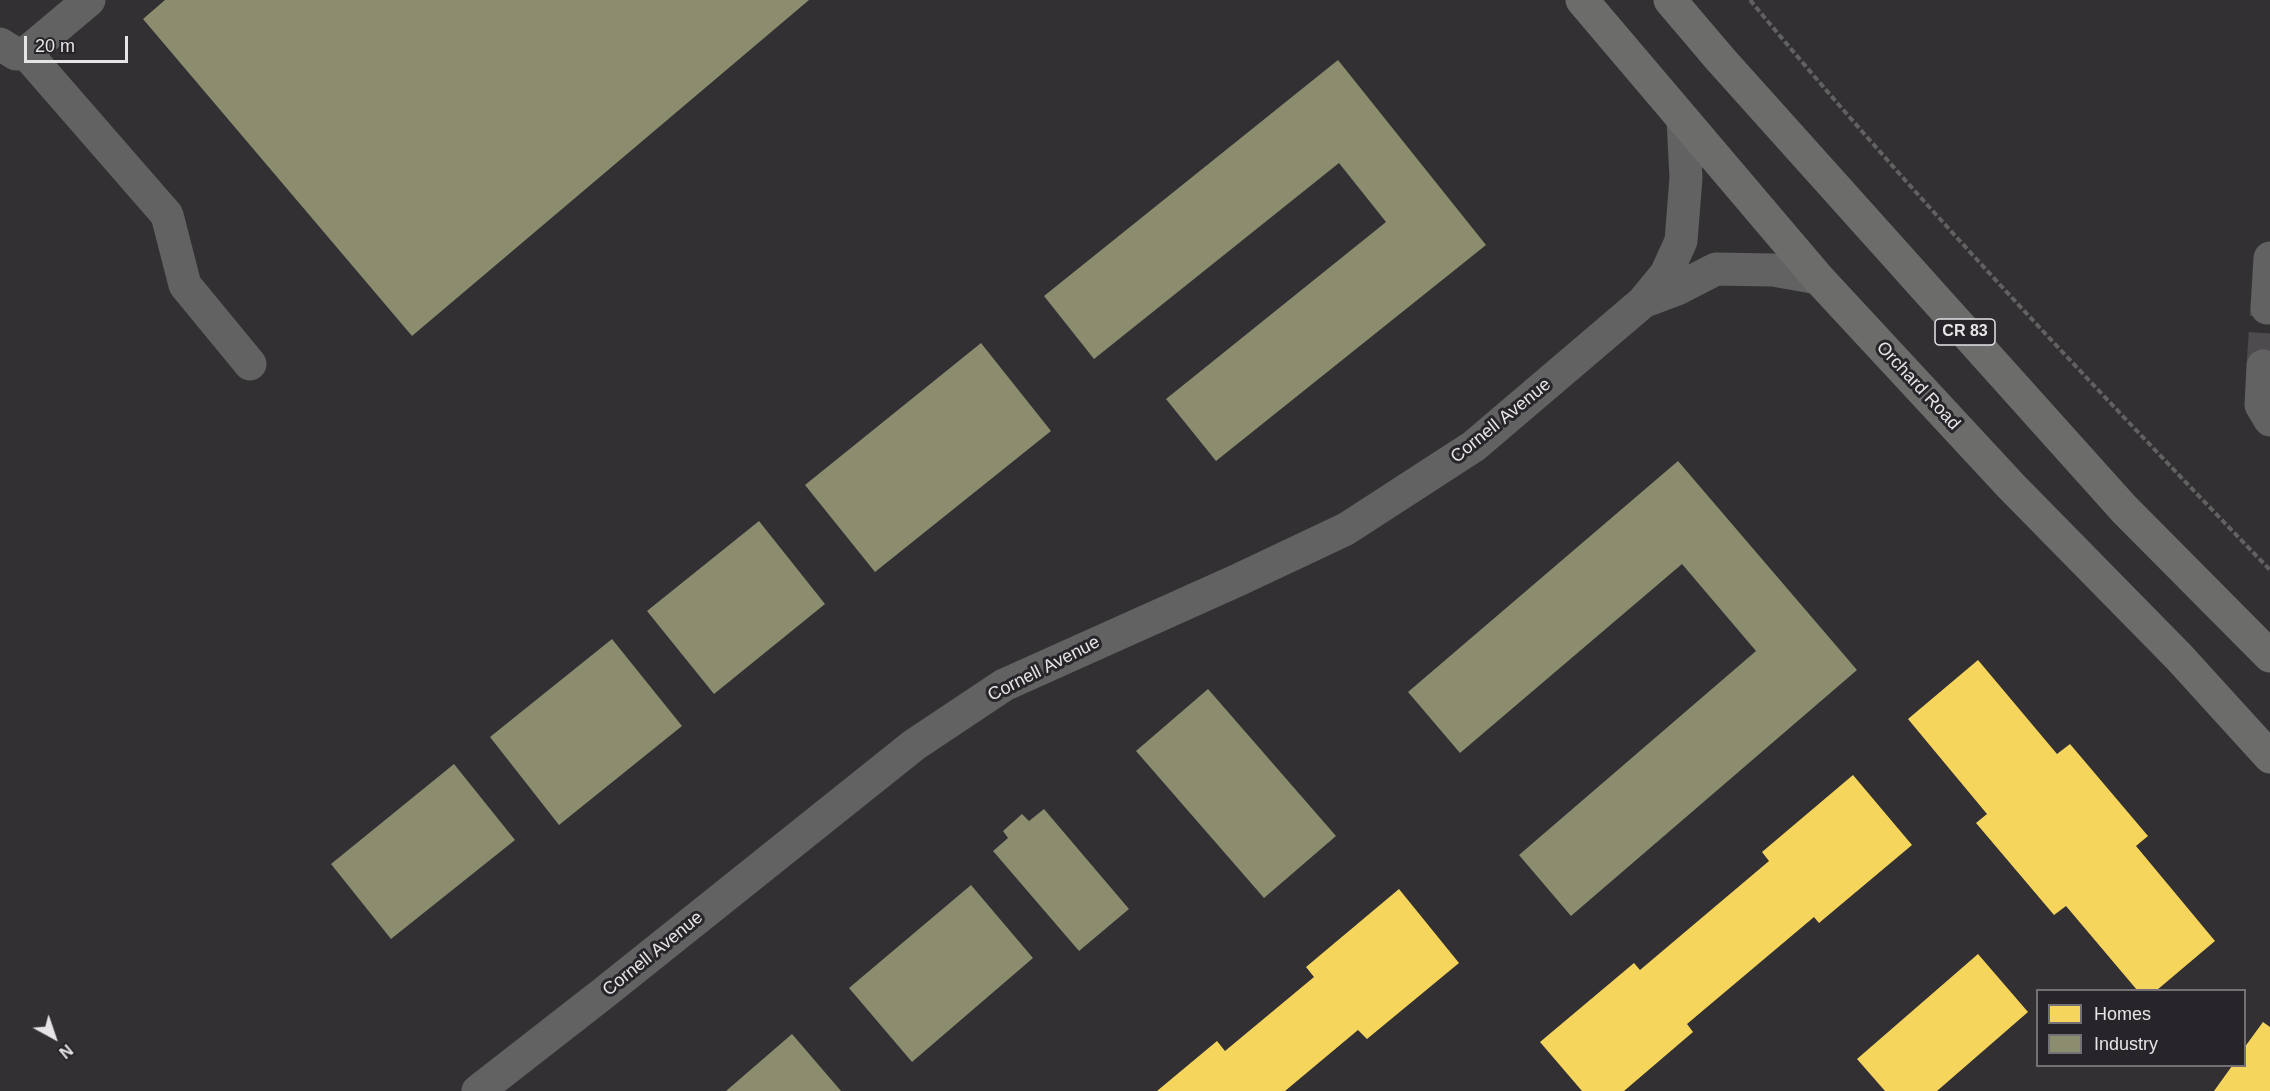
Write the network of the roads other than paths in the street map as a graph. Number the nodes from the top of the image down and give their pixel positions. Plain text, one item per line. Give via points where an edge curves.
1 (89, 0) edge
2 (1582, 0) edge
3 (1670, 0) edge
4 (13, 48) edge
5 (1683, 120) junction
6 (2270, 258) edge
7 (1818, 278) junction
8 (1643, 302) junction
9 (2266, 308) dead end
10 (250, 364) dead end
11 (2263, 366) tunnel mouth
12 (2270, 420) edge
13 (2270, 656) edge
14 (2270, 757) edge
15 (478, 1091) edge

1 - 4 street
2 - 5 main road, Orchard Road
3 - 13 main road, CR 83 via 2124,509
4 - 10 street via 166,215 185,285
5 - 7 main road, Orchard Road
5 - 8 street, Cornell Avenue via 1686,178 1681,241 1666,274
6 - 9 street
7 - 8 street, Cornell Avenue via 1773,270 1716,269
7 - 14 main road, Orchard Road
8 - 15 street, Cornell Avenue via 1474,446 1347,529 1004,685 914,745
11 - 12 street via 2261,405

